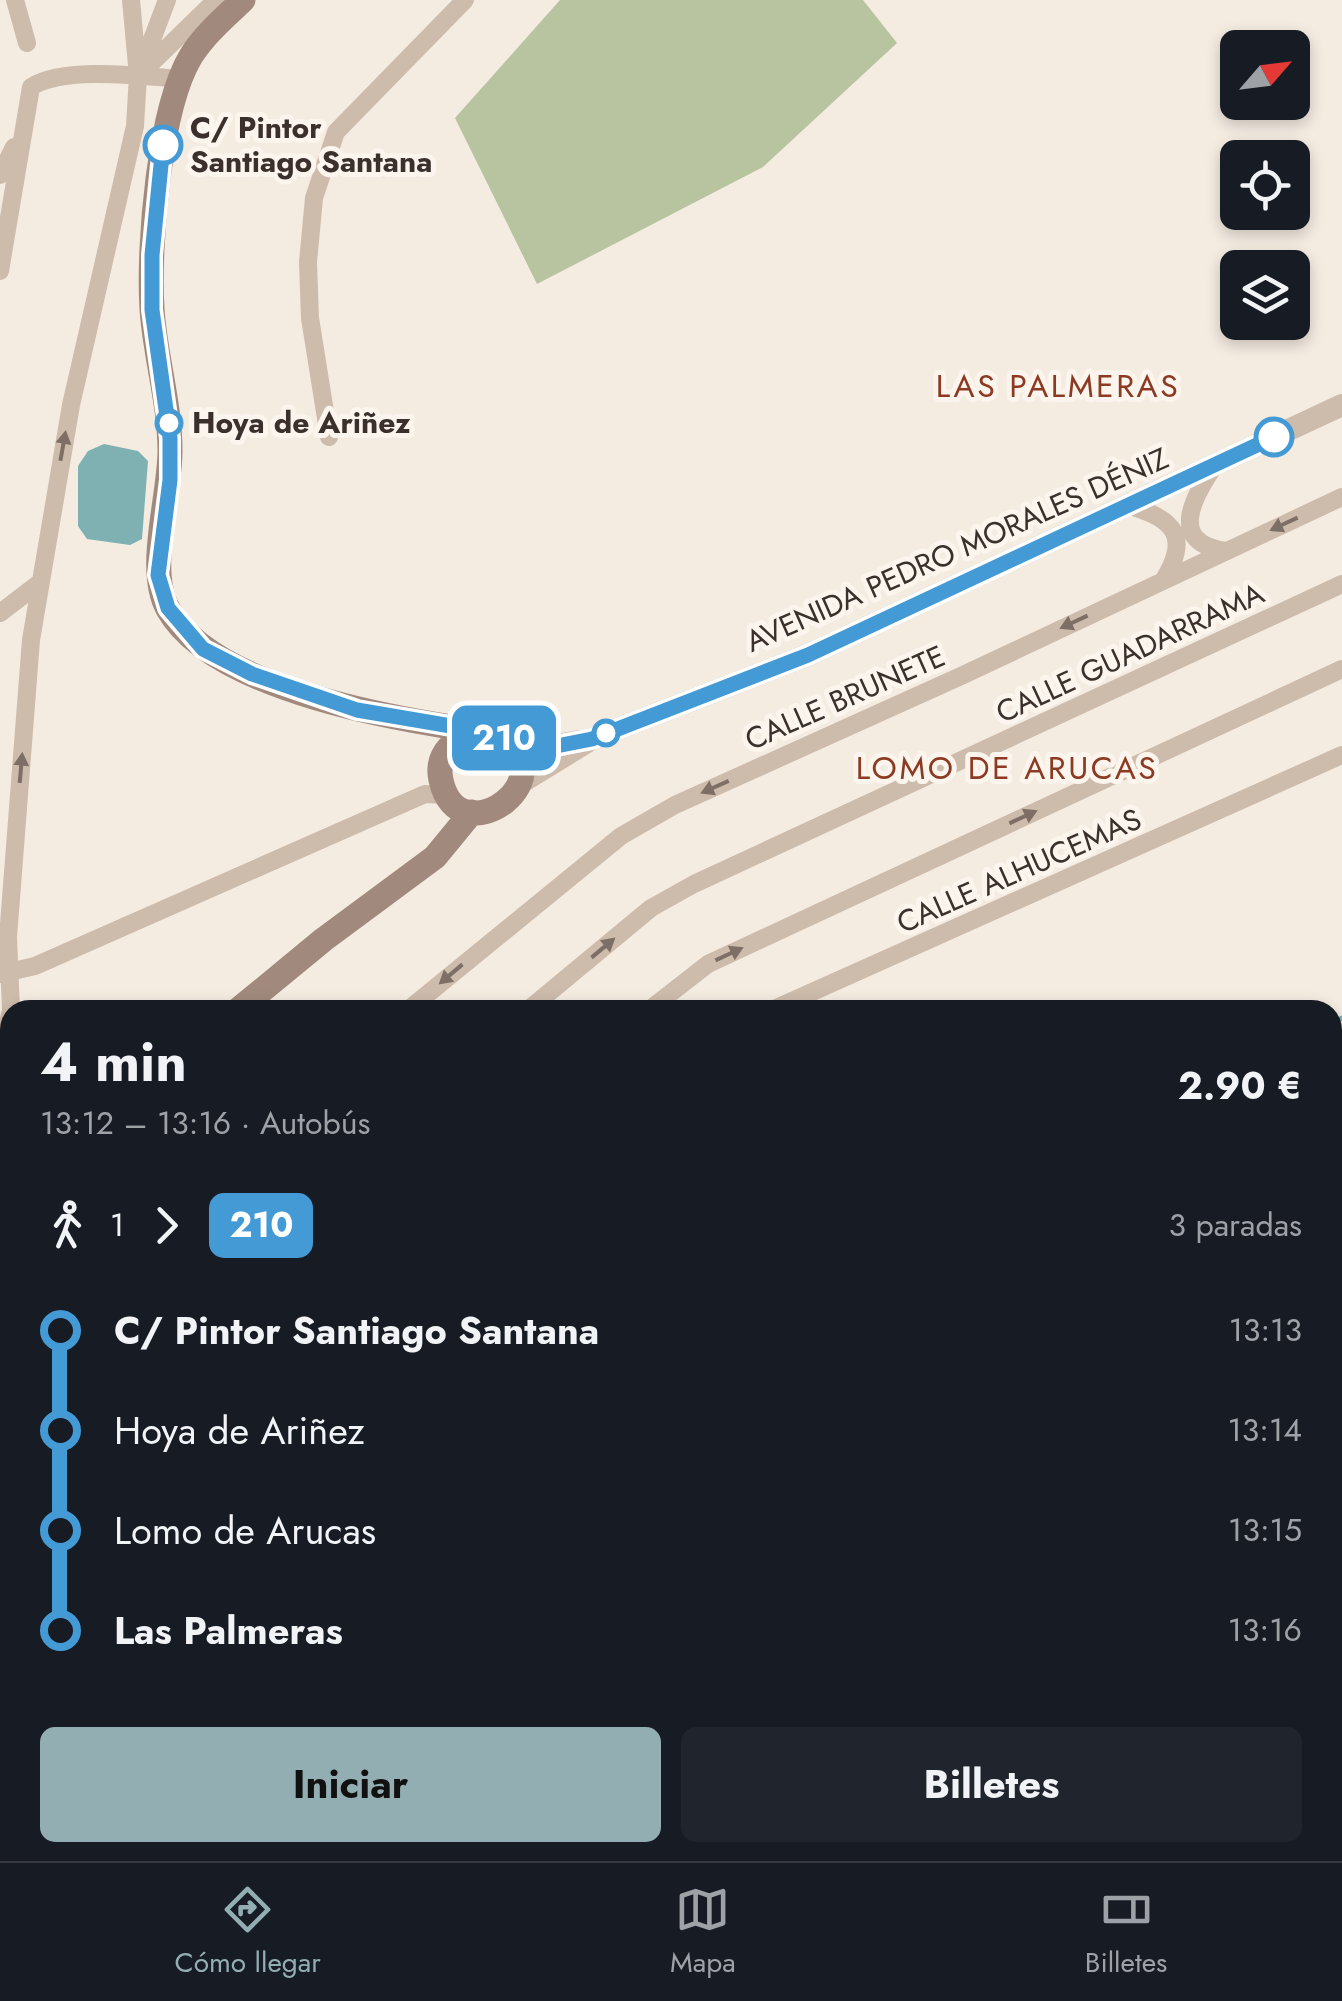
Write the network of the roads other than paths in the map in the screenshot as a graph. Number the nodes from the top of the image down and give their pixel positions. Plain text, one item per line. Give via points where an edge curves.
1 (15, 0) edge
2 (131, 0) edge
3 (167, 0) edge
4 (216, 0) edge
5 (243, 0) edge
6 (465, 0) edge
7 (27, 43) dead end
8 (138, 76) junction
9 (181, 80) junction
10 (135, 126) junction
11 (166, 129) junction
12 (21, 133) junction
13 (130, 157) junction
14 (160, 161) junction
15 (0, 175) edge
16 (0, 270) edge
17 (1342, 405) edge
18 (328, 436) dead end
19 (1215, 465) junction
20 (1342, 497) edge
21 (1130, 506) junction
22 (1226, 551) junction
23 (1163, 581) junction
24 (38, 584) junction
25 (1342, 584) edge
26 (0, 614) edge
27 (1342, 669) edge
28 (403, 719) junction
29 (486, 732) junction
30 (592, 739) junction
31 (1342, 755) edge
32 (520, 784) junction
33 (447, 790) junction
34 (4, 972) edge
35 (8, 1000) edge
36 (249, 1000) edge
37 (420, 1000) edge
38 (540, 1000) edge
39 (662, 1000) edge
40 (796, 1000) edge

1 - 7 street
2 - 8 street
3 - 8 street
4 - 8 street
5 - 9 main road via 190,57
6 - 18 street via 336,132 314,198 310,318
8 - 9 street
8 - 10 street
8 - 12 street via 46,77 30,86
9 - 11 main road
10 - 11 street
10 - 13 street
11 - 14 main road
12 - 15 street
12 - 16 street
13 - 14 street
24 -> 13 street via 71,405
14 - 28 main road via 152,310 170,438 158,575 168,608 203,649 252,674
17 - 19 street, AVENIDA PEDRO MORALES DÉNIZ
19 - 21 street, AVENIDA PEDRO MORALES DÉNIZ
19 - 22 street via 1194,495 1188,520 1208,549
20 -> 22 street, CALLE BRUNETE
21 - 23 street via 1155,513 1177,539 1176,560
21 - 30 street, AVENIDA PEDRO MORALES DÉNIZ via 808,655
22 - 23 street, CALLE BRUNETE
23 -> 37 street, CALLE BRUNETE via 620,836
24 - 26 street
34 -> 24 street
38 -> 25 street, CALLE GUADARRAMA via 651,908 694,884
39 -> 27 street via 708,964
28 - 29 main road
28 - 33 main road via 431,738
29 - 30 street via 536,750
29 - 32 main road via 516,752
29 - 33 main road via 456,740
30 - 32 street
31 - 40 street, CALLE ALHUCEMAS
32 - 33 main road via 506,804 484,813
33 - 34 street via 35,966
33 - 36 main road via 450,842
34 - 35 street

